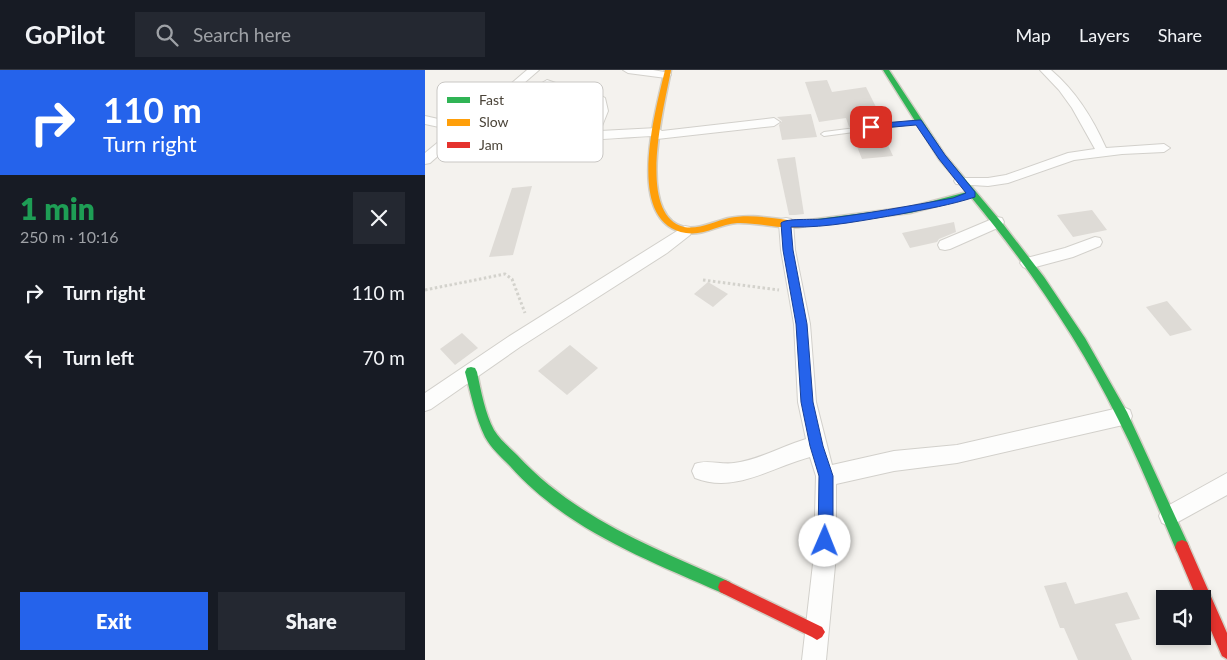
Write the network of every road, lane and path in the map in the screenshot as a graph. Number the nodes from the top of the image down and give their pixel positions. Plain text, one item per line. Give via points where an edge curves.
1 (534, 70) edge
2 (628, 70) edge
3 (886, 70) edge
4 (1045, 70) edge
5 (667, 73) edge
6 (520, 82) edge
7 (774, 122) dead end
8 (919, 122) junction
9 (657, 134) junction
10 (824, 134) dead end
11 (603, 135) edge
12 (1164, 148) dead end
13 (437, 149) edge
14 (1102, 152) junction
15 (425, 160) edge
16 (961, 181) junction
17 (972, 194) junction
18 (997, 222) junction
19 (786, 223) junction
20 (685, 231) junction
21 (1095, 242) dead end
22 (945, 245) dead end
23 (1028, 263) junction
24 (703, 280) dead end
25 (425, 290) edge
26 (796, 290) junction
27 (532, 330) junction
28 (471, 372) junction
29 (425, 404) edge
30 (1123, 416) junction
31 (817, 446) junction
32 (702, 471) dead end
33 (826, 476) junction
34 (1227, 482) edge
35 (1169, 516) junction
36 (817, 632) junction
37 (1227, 651) edge
38 (814, 660) edge

1 - 6 street
2 - 5 street
3 - 8 street
4 - 14 street via 1079,110
5 - 9 street
7 - 9 street
8 - 10 lane
8 - 16 street
9 - 11 street
9 - 20 street via 653,197 673,225
12 - 14 street
13 - 15 street
14 - 16 street via 1072,156 1008,179
16 - 17 street
17 - 18 street
17 - 19 street via 954,201 868,217
18 - 22 street
18 - 23 street
19 - 20 street via 725,221
19 - 26 street
20 - 27 street
21 - 23 street
23 - 30 street via 1081,340
24 - 26 path
25 - 27 path via 505,274 512,279
26 - 31 street via 802,324 807,402
27 - 28 street
28 - 29 street
28 - 36 street via 490,434 521,472 557,503 620,538
30 - 33 street via 957,454 894,461
30 - 35 street
31 - 32 street via 742,473
31 - 33 street
33 - 36 street via 825,555
34 - 35 street
35 - 37 street
36 - 38 street

